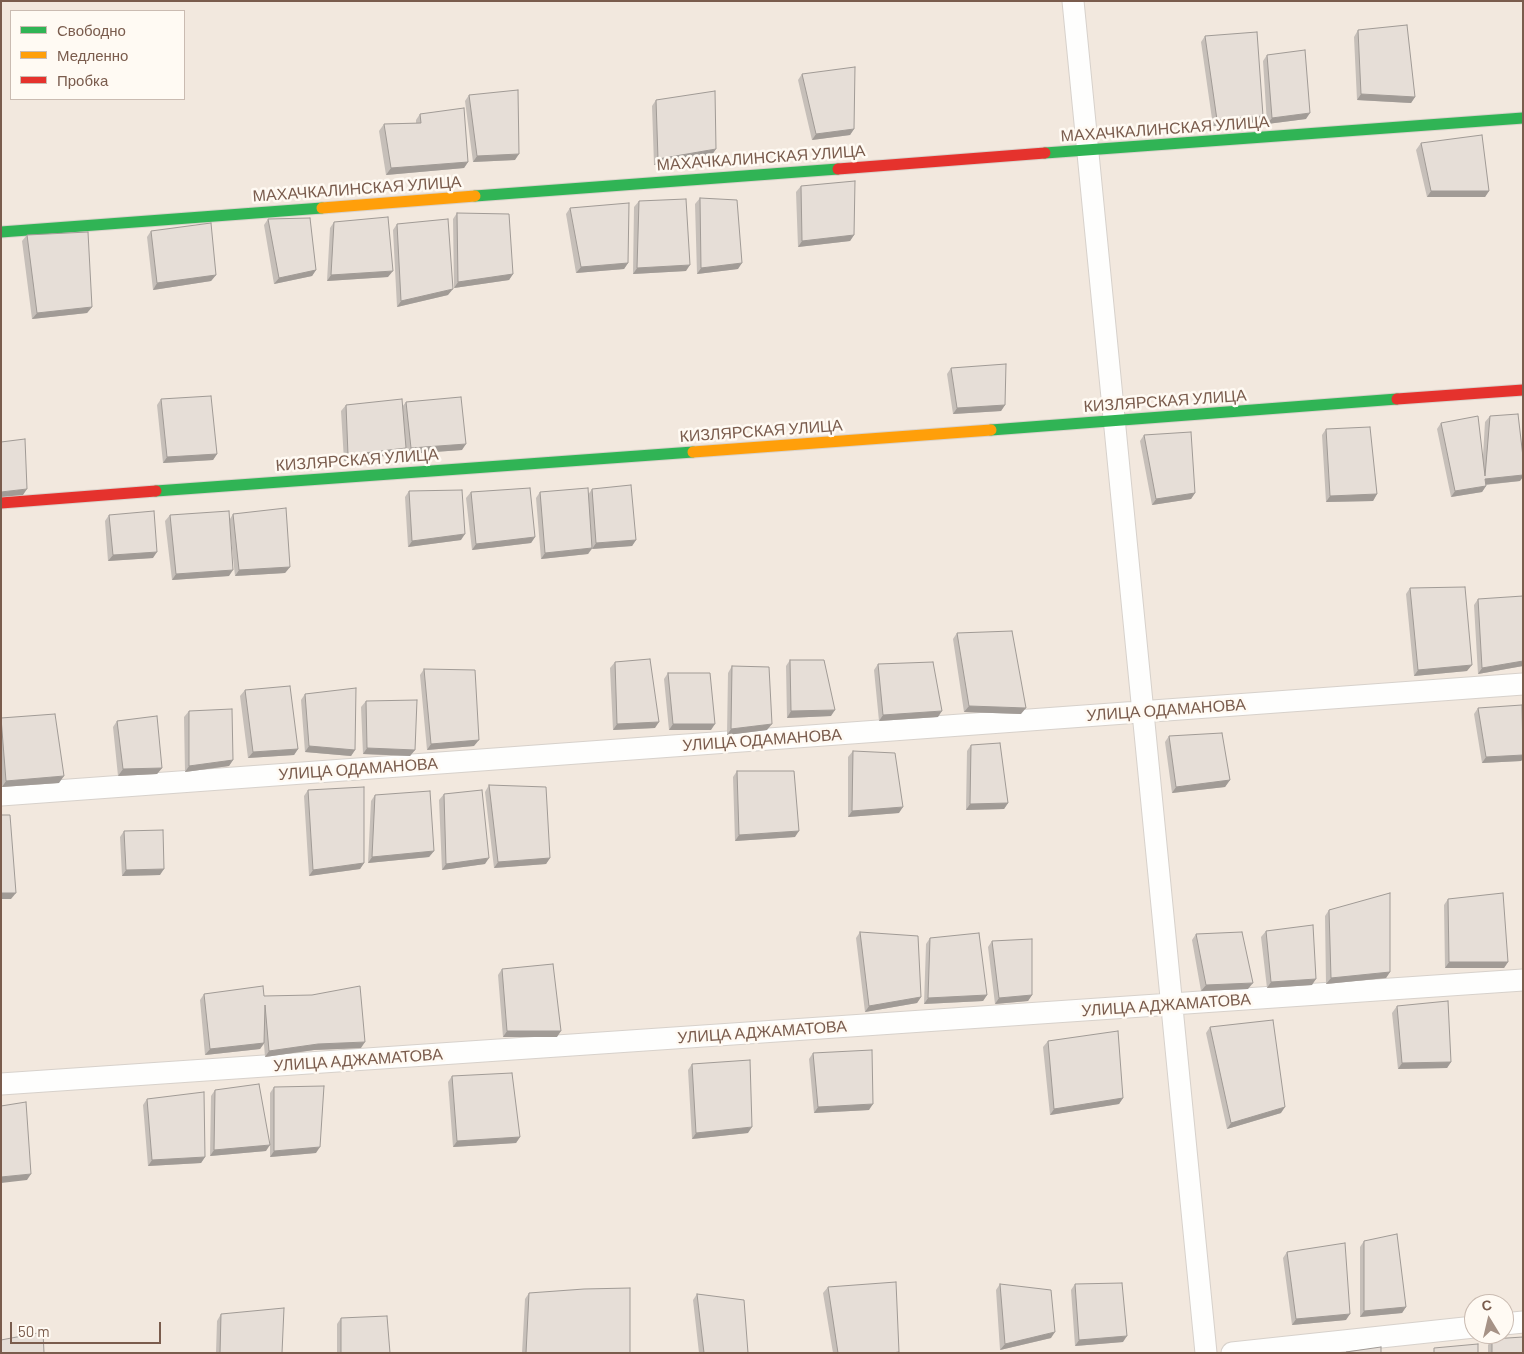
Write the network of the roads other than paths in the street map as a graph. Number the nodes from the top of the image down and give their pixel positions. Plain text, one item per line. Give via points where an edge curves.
1 (1073, 1) edge
2 (1523, 118) edge
3 (1088, 150) junction
4 (1, 232) edge
5 (1523, 390) edge
6 (1115, 421) junction
7 (1, 503) edge
8 (1523, 684) edge
9 (1143, 712) junction
10 (1, 795) edge
11 (1523, 980) edge
12 (1172, 1005) junction
13 (1, 1084) edge
14 (1464, 1328) edge
15 (1206, 1353) edge
16 (1232, 1353) edge

1 - 3 street
2 - 3 street, МАХАЧКАЛИНСКАЯ УЛИЦА
3 - 4 street, МАХАЧКАЛИНСКАЯ УЛИЦА
3 - 6 street
5 - 6 street, КИЗЛЯРСКАЯ УЛИЦА
6 - 7 street, КИЗЛЯРСКАЯ УЛИЦА
6 - 9 street
8 - 9 street, УЛИЦА ОДАМАНОВА
9 - 10 street, УЛИЦА ОДАМАНОВА
9 - 12 street
11 - 12 street, УЛИЦА АДЖАМАТОВА
12 - 13 street, УЛИЦА АДЖАМАТОВА
12 - 15 street
14 - 16 street

